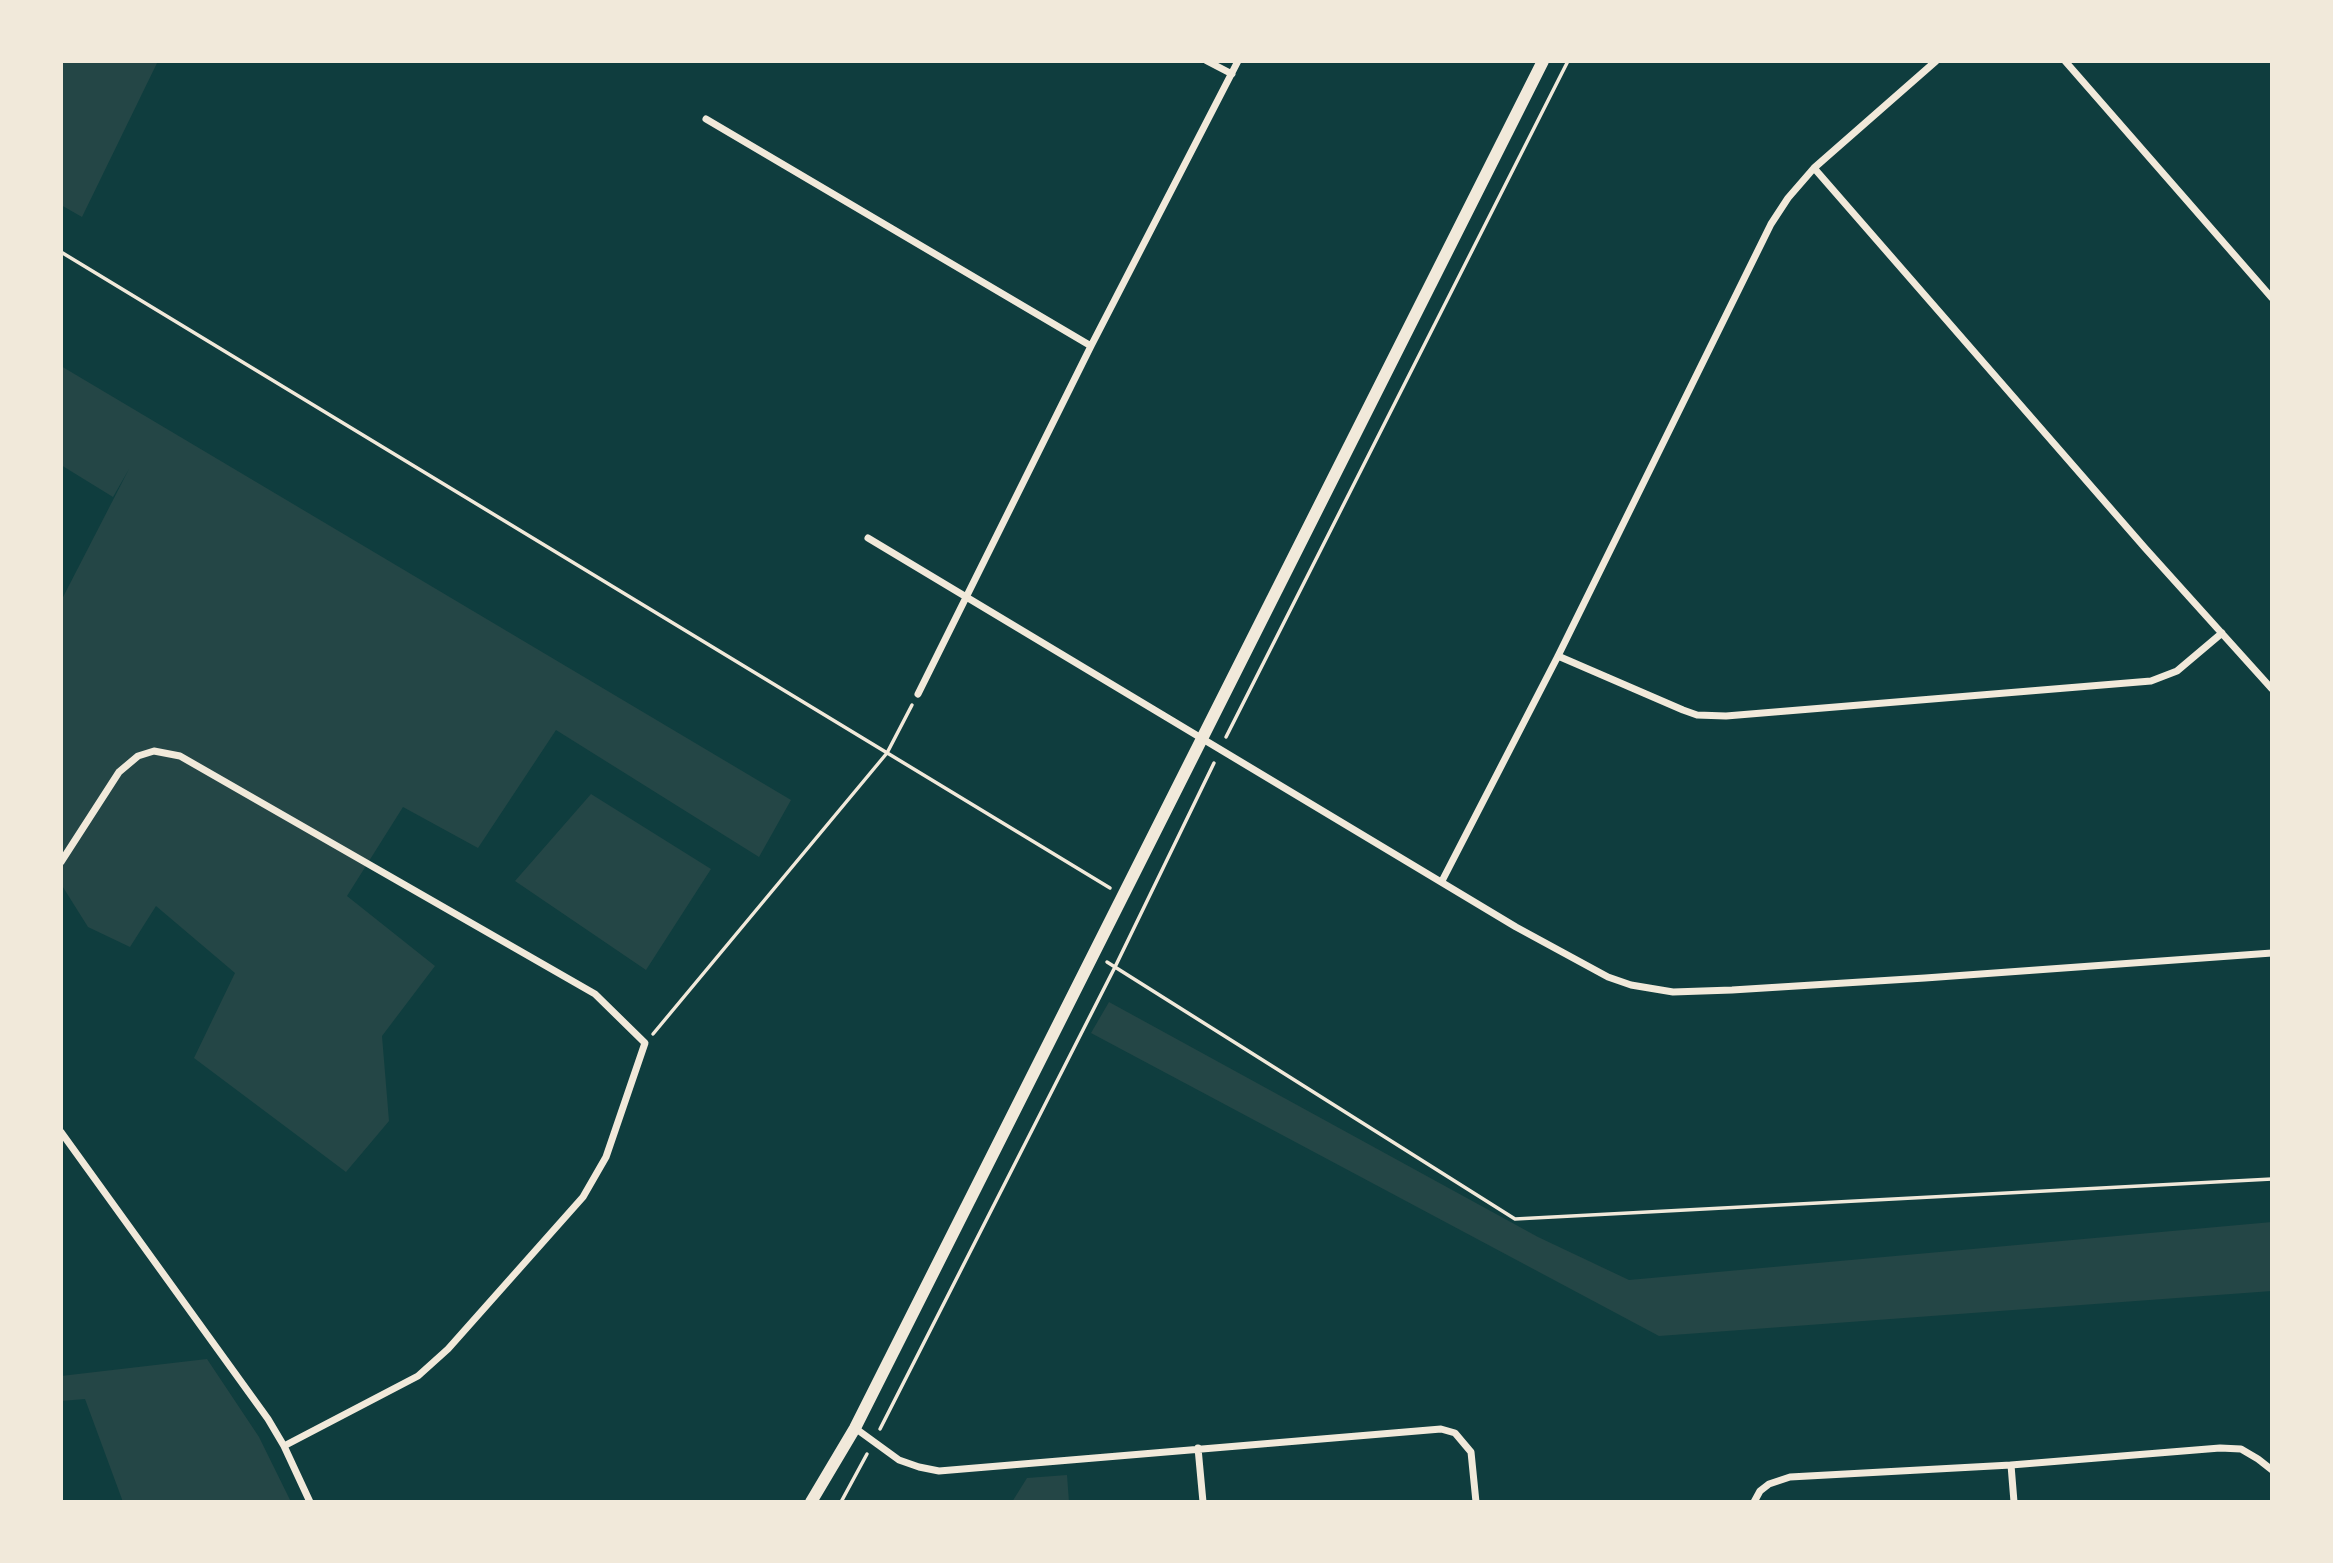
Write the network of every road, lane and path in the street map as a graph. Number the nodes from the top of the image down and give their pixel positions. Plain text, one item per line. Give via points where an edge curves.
1 (1208, 61) edge
2 (1238, 61) edge
3 (1543, 61) edge
4 (1568, 61) edge
5 (1936, 61) edge
6 (2065, 61) edge
7 (1232, 74) junction
8 (706, 119) dead end
9 (1814, 167) junction
10 (61, 252) edge
11 (2272, 298) edge
12 (1091, 346) junction
13 (867, 538) dead end
14 (967, 598) junction
15 (2222, 634) junction
16 (1558, 656) junction
17 (2272, 689) edge
18 (918, 694) joint
19 (1201, 738) junction
20 (1220, 749) junction
21 (887, 753) junction
22 (61, 862) edge
23 (1442, 881) junction
24 (1122, 896) junction
25 (1093, 953) junction
26 (2272, 953) edge
27 (1115, 967) junction
28 (645, 1043) junction
29 (61, 1132) edge
30 (2272, 1179) edge
31 (855, 1429) junction
32 (873, 1442) junction
33 (284, 1446) junction
34 (1198, 1448) junction
35 (2011, 1465) junction
36 (2272, 1470) edge
37 (310, 1502) edge
38 (811, 1502) edge
39 (841, 1502) edge
40 (1203, 1502) edge
41 (1476, 1502) edge
42 (1754, 1502) edge
43 (2014, 1502) edge

1 - 7 street
2 - 7 street
3 - 19 street
4 - 20 path
5 - 9 street
6 - 11 street
7 - 12 street
8 - 12 street
9 - 15 street
9 - 16 street via 1771,224
10 - 21 path
12 - 14 street
13 - 14 street
14 - 18 street
14 - 19 street
15 - 16 street via 2176,671 2151,681 1726,716 1683,710
15 - 17 street
16 - 23 street
18 - 21 path
19 - 20 street
19 - 24 street
20 - 23 street
20 - 27 path
21 - 24 path
21 - 28 path
22 - 28 street via 119,772 138,756 154,751 180,756 595,994
23 - 26 street via 1608,977 1673,992
24 - 25 street
25 - 27 path
25 - 31 street
27 - 30 path via 1515,1219
27 - 32 path
28 - 33 street via 606,1157 583,1198 448,1349 410,1380
29 - 33 street
31 - 32 street
31 - 38 street
32 - 34 street via 899,1460 939,1471
32 - 39 path
33 - 37 street
34 - 40 street
34 - 41 street via 1448,1430 1471,1452
35 - 36 street via 2231,1447 2249,1453
35 - 42 street via 1790,1477 1769,1484
35 - 43 street

